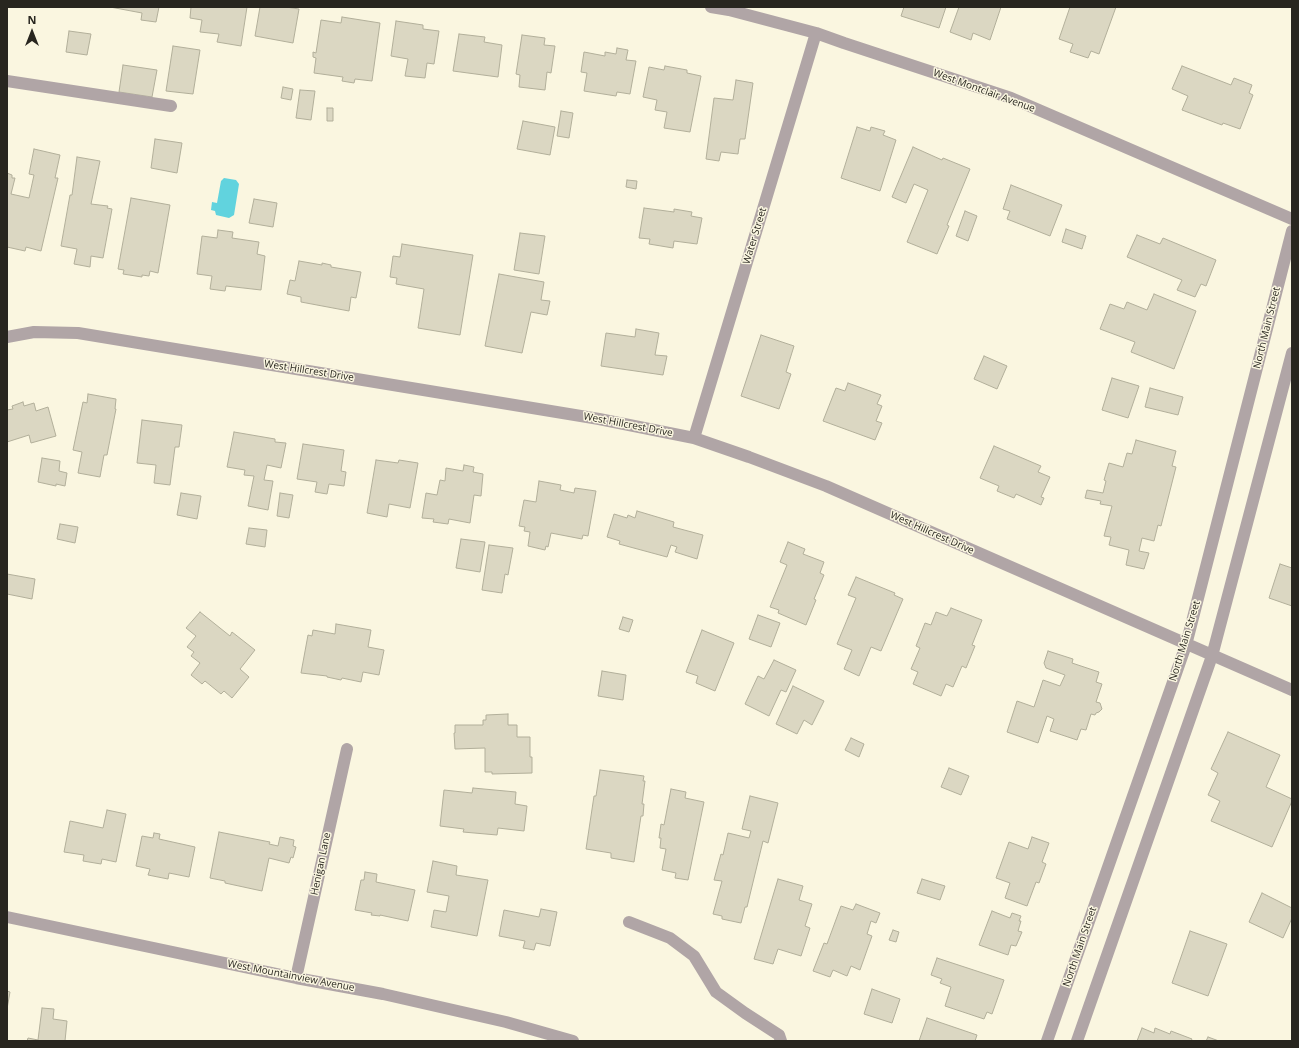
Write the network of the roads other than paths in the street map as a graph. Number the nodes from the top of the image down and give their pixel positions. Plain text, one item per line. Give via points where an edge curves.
1 (711, 7) edge
2 (816, 33) junction
3 (7, 81) edge
4 (171, 106) dead end
5 (1292, 219) edge
6 (1292, 231) edge
7 (7, 337) edge
8 (1292, 353) edge
9 (694, 438) junction
10 (1186, 645) junction
11 (1212, 656) junction
12 (1292, 690) edge
13 (347, 749) dead end
14 (7, 917) edge
15 (629, 922) dead end
16 (296, 978) junction
17 (573, 1041) edge
18 (781, 1041) edge
19 (1047, 1041) edge
20 (1077, 1041) edge

1 - 2 street, West Montclair Avenue
2 - 5 street, West Montclair Avenue via 1011,98
2 - 9 street, Water Street
3 - 4 street
6 - 10 street, North Main Street
7 - 9 street, West Hillcrest Drive via 34,332 78,333 599,419
8 - 11 street
9 - 10 street, West Hillcrest Drive via 826,486
10 - 11 street, West Hillcrest Drive
10 - 19 street, North Main Street
11 - 12 street, West Hillcrest Drive
11 - 20 street
13 - 16 street, Henigan Lane
14 - 16 street, West Mountainview Avenue
15 - 18 street via 670,938 694,956 716,992 779,1035
16 - 17 street, West Mountainview Avenue via 506,1022

